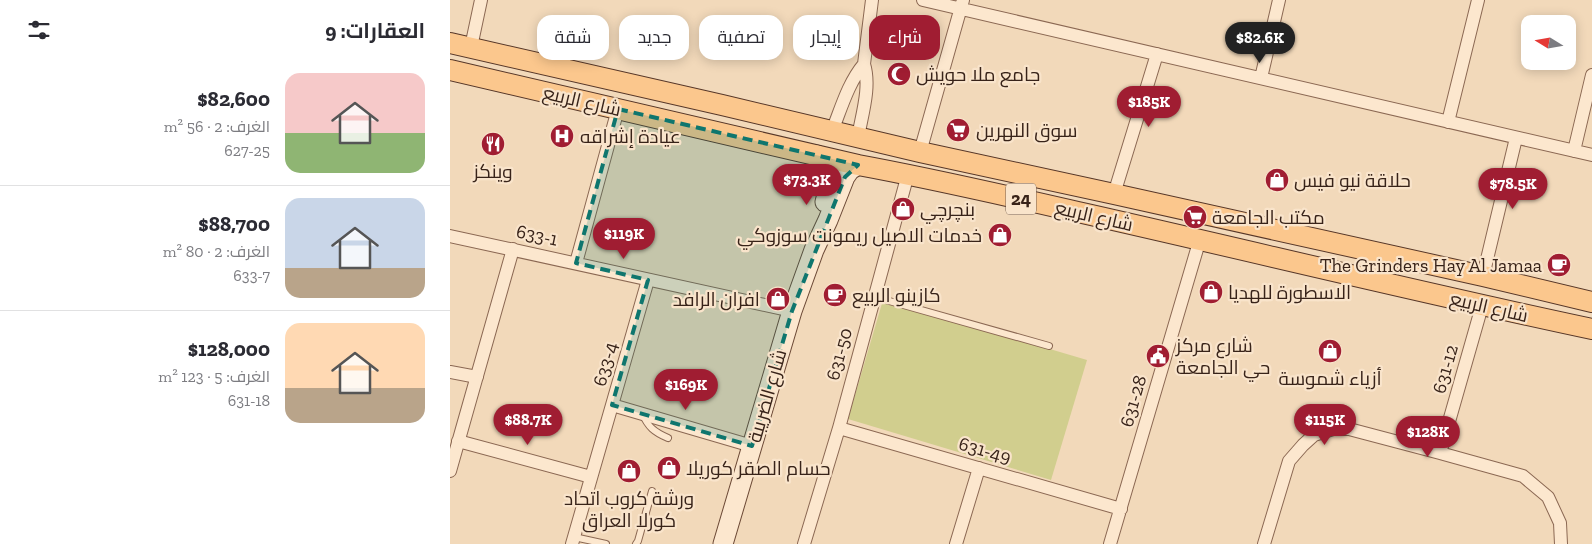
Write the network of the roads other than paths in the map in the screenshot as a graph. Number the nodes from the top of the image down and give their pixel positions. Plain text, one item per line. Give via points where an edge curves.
1 (481, 0) edge
2 (872, 0) edge
3 (922, 0) edge
4 (1279, 0) edge
5 (1478, 0) edge
6 (962, 4) edge
7 (450, 43) edge
8 (471, 48) junction
9 (1157, 54) junction
10 (864, 64) junction
11 (450, 70) edge
12 (1592, 75) edge
13 (1261, 78) junction
14 (618, 109) junction
15 (1448, 122) junction
16 (832, 131) junction
17 (858, 137) junction
18 (1516, 138) junction
19 (1574, 151) junction
20 (920, 152) junction
21 (817, 155) junction
22 (1592, 155) edge
23 (858, 165) junction
24 (908, 174) junction
25 (1114, 194) junction
26 (450, 236) edge
27 (1200, 239) junction
28 (1358, 248) junction
29 (513, 249) junction
30 (814, 250) junction
31 (576, 263) junction
32 (1352, 275) junction
33 (1483, 276) junction
34 (648, 280) junction
35 (875, 297) junction
36 (1592, 302) edge
37 (1482, 306) junction
38 (792, 311) junction
39 (1592, 329) edge
40 (1049, 346) dead end
41 (450, 372) edge
42 (477, 377) junction
43 (612, 405) junction
44 (642, 412) junction
45 (838, 428) junction
46 (668, 438) dead end
47 (458, 441) junction
48 (752, 446) junction
49 (1440, 453) junction
50 (979, 468) junction
51 (450, 471) edge
52 (591, 478) junction
53 (652, 491) dead end
54 (1121, 509) junction
55 (573, 540) edge
56 (606, 544) edge
57 (636, 544) edge
58 (723, 544) edge
59 (804, 544) edge
60 (956, 544) edge
61 (1110, 544) edge
62 (1264, 544) edge
63 (1561, 544) edge

1 - 8 street
2 - 10 street
3 - 6 street
4 - 13 street
5 - 15 street
6 - 9 street
6 - 20 street
7 - 8 main road, شارع الربيع / 24
8 - 16 main road, شارع الربيع / 24
9 - 13 street
9 - 25 street
10 - 16 street via 852,82
10 - 17 street via 867,74
11 - 14 main road, شارع الربيع / 24
12 - 19 street
13 - 15 street
14 - 21 main road, شارع الربيع / 24
14 - 31 street
15 - 18 street
16 - 17 main road, شارع الربيع / 24
17 - 20 main road, شارع الربيع / 24
18 - 19 street
18 - 33 street
19 - 22 street
20 - 25 main road, شارع الربيع / 24
21 - 23 main road, شارع الربيع / 24
21 - 30 street, شارع الضريبة via 826,163 831,180
23 - 24 main road, شارع الربيع / 24
23 - 30 street, شارع الضريبة via 845,177
24 - 27 main road, شارع الربيع / 24
24 - 35 street, 631-50
25 - 28 main road, شارع الربيع / 24
26 - 29 street, 633-1
27 - 32 main road, شارع الربيع / 24
27 - 54 street, 631-28
28 - 32 main road
28 - 33 main road, شارع الربيع / 24
29 - 31 street, 633-1
29 - 42 street
30 - 38 street, شارع الضريبة
31 - 34 street, 633-1
32 - 37 main road, شارع الربيع / 24
33 - 36 main road, شارع الربيع / 24
34 - 38 street, 633-1
34 - 43 street, 633-4
35 - 40 lane
35 - 45 street, 631-50
37 - 39 main road, شارع الربيع / 24
37 - 49 street, 631-12
38 - 48 street, شارع الضريبة
41 - 42 street
42 - 47 street
43 - 44 street
43 - 52 street, 633-4
44 - 46 lane via 654,432
44 - 48 street
45 - 50 street, 631-49
45 - 59 street, 631-50
47 - 51 street
47 - 52 street
48 - 58 street, شارع الضريبة
49 - 62 street via 1349,429 1333,429 1314,435 1289,461
49 - 63 street via 1523,476 1548,497 1560,523
50 - 54 street, 631-49
50 - 60 street
52 - 55 street, 633-4
53 - 57 lane
54 - 61 street, 631-28
55 - 56 lane

